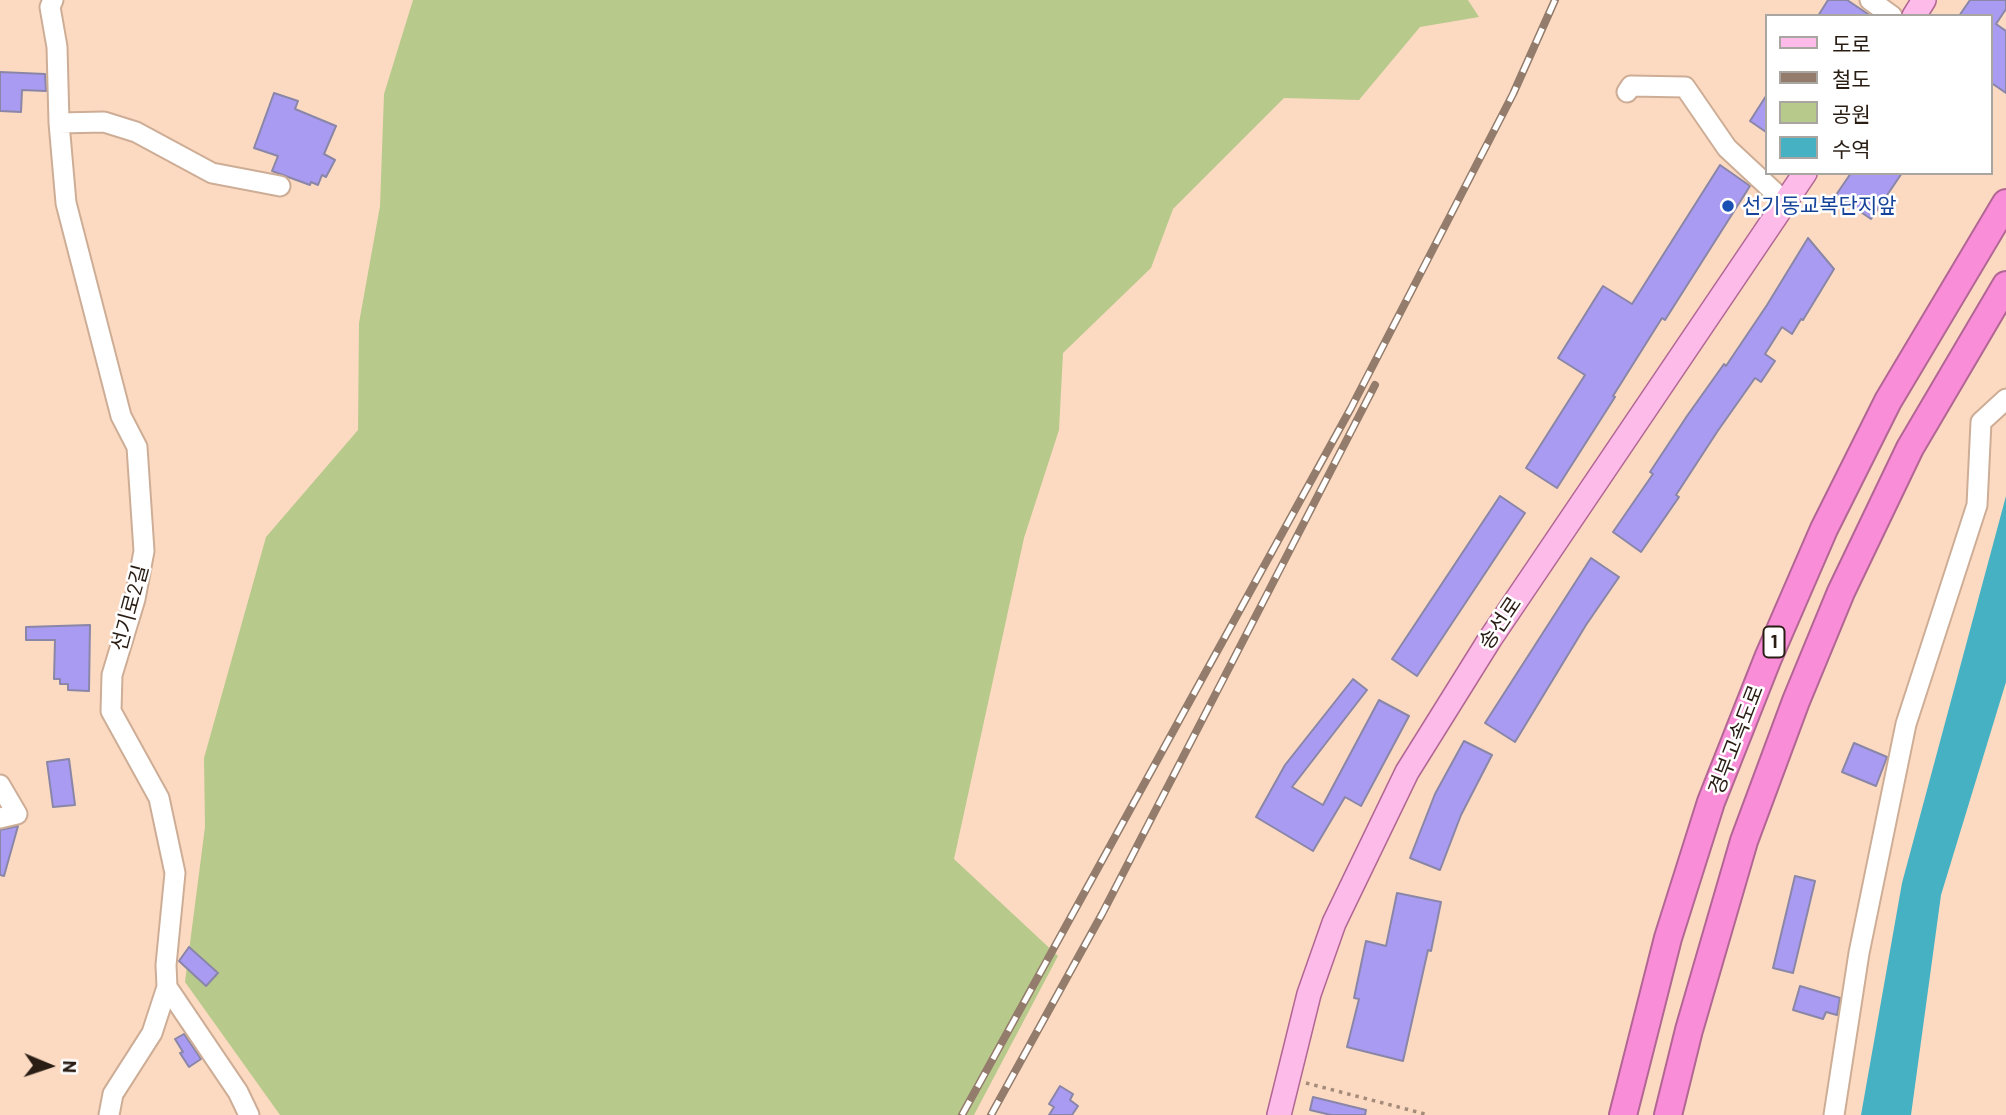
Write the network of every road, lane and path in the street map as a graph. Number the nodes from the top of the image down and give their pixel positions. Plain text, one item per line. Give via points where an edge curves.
1 (53, 0) edge
2 (1870, 0) edge
3 (1889, 14) edge
4 (1627, 92) dead end
5 (59, 122) junction
6 (1804, 175) edge
7 (279, 186) dead end
8 (1785, 202) junction
9 (2006, 203) edge
10 (2006, 285) edge
11 (2006, 398) edge
12 (0, 785) edge
13 (0, 818) edge
14 (167, 987) junction
15 (1288, 1079) junction
16 (109, 1115) edge
17 (249, 1115) edge
18 (1279, 1115) edge
19 (1429, 1115) edge
20 (1623, 1115) edge
21 (1668, 1115) edge
22 (1835, 1115) edge

1 - 5 street, 선기로2길
2 - 3 street
4 - 8 street via 1631,86 1685,87 1727,148
5 - 7 street via 104,122 136,132 212,173
5 - 14 street, 선기로2길 via 66,203 121,416 137,447 144,551 112,675 111,711 159,798 175,873
6 - 8 main road, 송선로
8 - 15 main road, 송선로 via 1490,639 1407,772 1334,923 1309,994
9 - 20 highway, 경부고속도로 / 1 via 1888,401 1824,529 1768,658 1711,802 1676,913
10 - 21 highway, 경부고속도로 / 1 via 1910,448 1841,592 1796,701 1744,841
11 - 22 street via 1981,422 1978,505 1906,724 1859,953
12 - 13 street via 16,814
14 - 16 street, 선기로2길 via 152,1033 113,1094
14 - 17 street
15 - 18 main road, 송선로
15 - 19 path

